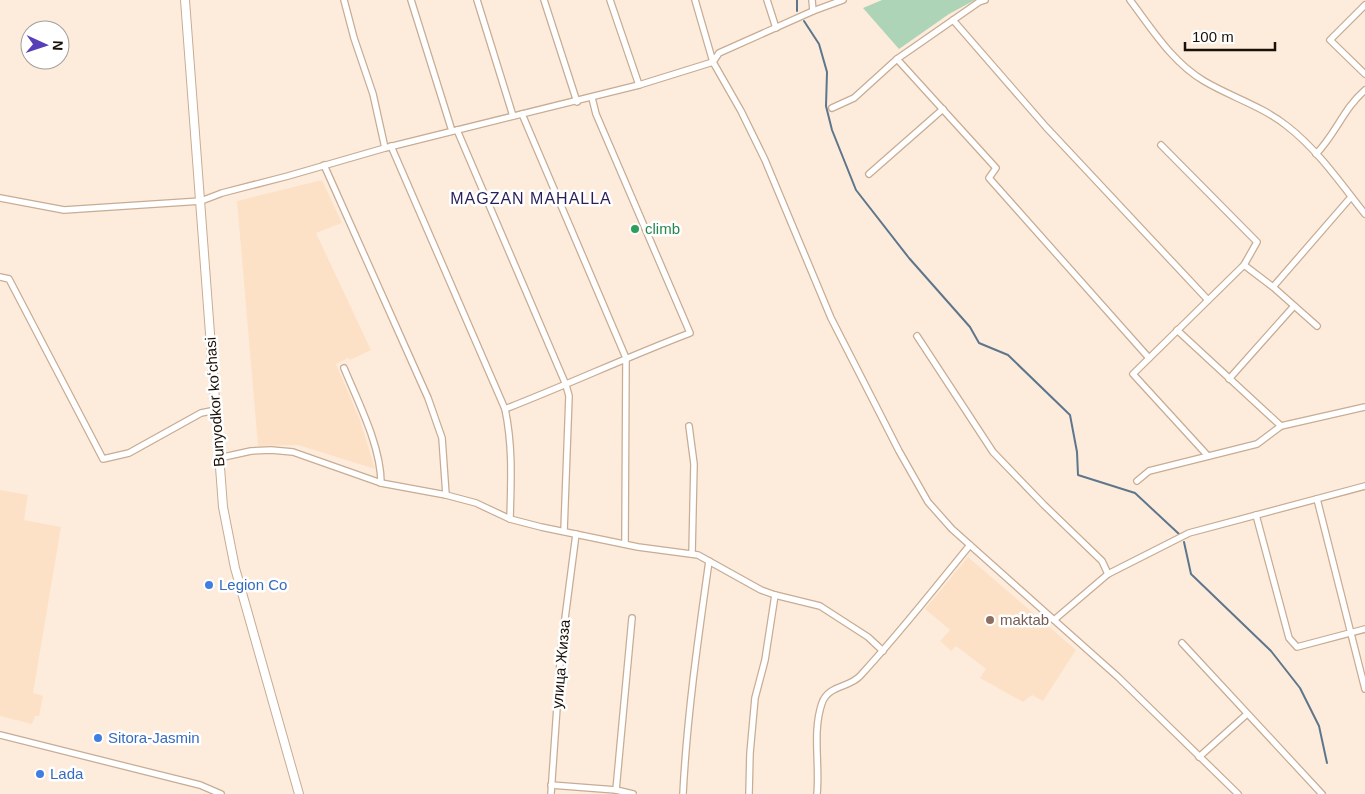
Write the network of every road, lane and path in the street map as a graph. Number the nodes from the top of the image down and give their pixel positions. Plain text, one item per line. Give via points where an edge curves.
1 (185, 0) edge
2 (344, 0) edge
3 (411, 0) edge
4 (478, 0) edge
5 (544, 0) edge
6 (610, 0) edge
7 (694, 0) edge
8 (768, 0) edge
9 (812, 0) edge
10 (843, 0) edge
11 (985, 0) edge
12 (1130, 0) edge
13 (1365, 6) edge
14 (813, 11) junction
15 (953, 20) junction
16 (776, 28) junction
17 (897, 59) junction
18 (713, 62) junction
19 (1365, 74) edge
20 (639, 85) junction
21 (1365, 90) edge
22 (592, 98) junction
23 (577, 102) junction
24 (832, 108) dead end
25 (943, 109) junction
26 (522, 114) junction
27 (513, 116) junction
28 (454, 131) junction
29 (1161, 145) dead end
30 (388, 147) junction
31 (1316, 154) junction
32 (324, 165) junction
33 (869, 174) dead end
34 (1351, 197) junction
35 (0, 198) edge
36 (201, 201) junction
37 (1365, 214) edge
38 (1244, 265) junction
39 (0, 277) edge
40 (1273, 287) junction
41 (1208, 300) junction
42 (1294, 306) junction
43 (1317, 326) dead end
44 (1177, 330) junction
45 (918, 336) dead end
46 (626, 358) junction
47 (1148, 358) junction
48 (344, 368) dead end
49 (1229, 378) junction
50 (566, 385) junction
51 (1365, 407) edge
52 (504, 409) junction
53 (216, 410) junction
54 (690, 426) dead end
55 (1282, 426) junction
56 (1208, 456) junction
57 (219, 458) junction
58 (1137, 481) dead end
59 (381, 483) junction
60 (1365, 486) edge
61 (446, 495) junction
62 (1317, 499) junction
63 (1256, 515) junction
64 (510, 519) junction
65 (564, 531) junction
66 (576, 534) junction
67 (625, 544) junction
68 (970, 545) junction
69 (692, 554) junction
70 (709, 561) junction
71 (1108, 574) junction
72 (775, 595) junction
73 (632, 618) dead end
74 (1054, 620) junction
75 (1365, 629) edge
76 (1350, 632) junction
77 (1182, 643) dead end
78 (883, 651) junction
79 (1365, 689) edge
80 (1247, 714) junction
81 (0, 735) edge
82 (1199, 757) junction
83 (552, 785) junction
84 (616, 790) junction
85 (221, 794) edge
86 (299, 794) edge
87 (550, 794) edge
88 (633, 794) edge
89 (683, 794) edge
90 (749, 794) edge
91 (817, 794) edge
92 (1238, 794) edge
93 (1322, 794) edge

1 - 36 main road, Bunyodkor koʻchasi
2 - 30 street
3 - 28 street
4 - 27 street
5 - 23 street
6 - 20 street
7 - 18 street
8 - 16 street
9 - 14 street
10 - 14 street
11 - 15 street
12 - 31 street via 1164,47 1189,70 1203,81 1241,98 1287,125
13 - 19 street via 1330,40
14 - 16 street
15 - 17 street
15 - 41 street via 1046,127
16 - 18 street via 719,54
17 - 24 street via 854,98
17 - 25 street
18 - 20 street
18 - 68 street via 765,160 831,318 899,451 928,502
20 - 22 street
21 - 31 street
22 - 23 street
22 - 46 street via 690,333
23 - 26 street
25 - 33 street
25 - 47 street via 996,168 989,178
26 - 27 street
26 - 46 street
27 - 28 street
28 - 30 street
28 - 50 street
29 - 38 street via 1257,242
30 - 32 street
30 - 52 street
31 - 34 street
32 - 36 street
32 - 61 street via 428,398 442,438
34 - 37 street
34 - 40 street
35 - 36 street via 64,210
36 - 53 main road, Bunyodkor koʻchasi
38 - 40 street
38 - 41 street
39 - 53 street via 9,279 103,459 128,453 201,414
40 - 42 street
41 - 44 street
42 - 43 street
42 - 49 street
44 - 47 street
44 - 49 street
45 - 71 street via 993,452 1102,561
46 - 50 street
46 - 67 street
47 - 56 street via 1133,374
48 - 59 street via 368,425 381,471
49 - 55 street
50 - 52 street
50 - 65 street via 569,396
51 - 55 street
52 - 64 street via 511,464
53 - 57 main road, Bunyodkor koʻchasi
54 - 69 street via 694,464
55 - 56 street via 1257,444
56 - 58 street via 1149,471
57 - 59 street via 251,451 293,452
57 - 86 main road, Bunyodkor koʻchasi via 223,507 235,568
59 - 61 street
60 - 62 street
61 - 64 street
62 - 63 street
62 - 76 street
63 - 71 street via 1189,533
63 - 76 street via 1289,638 1297,647
64 - 65 street
65 - 66 street
66 - 67 street
66 - 83 street, улица Жизза via 561,649
67 - 69 street
68 - 74 street
68 - 78 street
69 - 70 street
70 - 72 street
70 - 89 street via 694,665
71 - 74 street
72 - 78 street via 820,606 868,636
72 - 90 street via 765,660 755,698
73 - 84 street
74 - 82 street via 1118,677
75 - 76 street
76 - 79 street
77 - 80 street
78 - 91 street via 858,679 827,693 822,703 818,722
80 - 82 street
80 - 93 street
81 - 85 street via 200,785
82 - 92 street
83 - 84 street
83 - 87 street, улица Жизза
84 - 88 street

